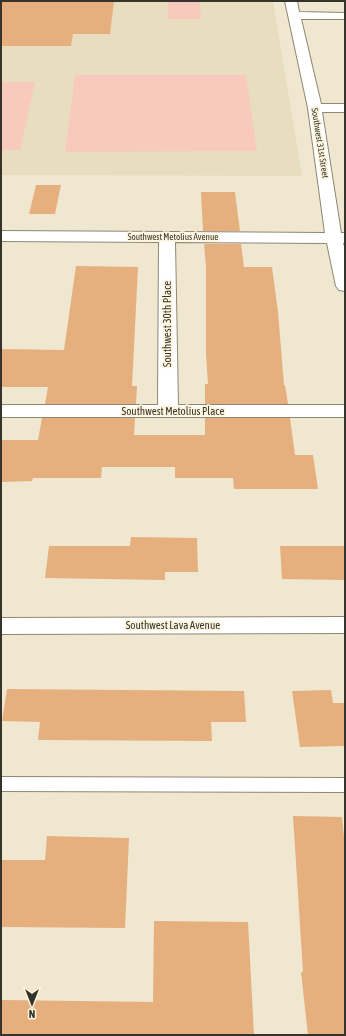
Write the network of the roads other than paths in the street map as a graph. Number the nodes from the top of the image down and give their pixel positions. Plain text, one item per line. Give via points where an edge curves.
1 (291, 1) edge
2 (294, 15) junction
3 (345, 16) edge
4 (315, 108) junction
5 (345, 108) edge
6 (1, 236) edge
7 (167, 237) junction
8 (339, 238) edge
9 (345, 286) edge
10 (1, 410) edge
11 (168, 411) junction
12 (345, 411) edge
13 (345, 625) edge
14 (1, 626) edge
15 (1, 784) edge
16 (345, 785) edge

1 - 2 street, Southwest 31st Street
2 - 3 street
2 - 4 street, Southwest 31st Street
4 - 5 street
4 - 8 street, Southwest 31st Street
6 - 7 street, Southwest Metolius Avenue
7 - 8 street, Southwest Metolius Avenue
7 - 11 street, Southwest 30th Place
8 - 9 street, Southwest 31st Street
10 - 11 street, Southwest Metolius Place
11 - 12 street, Southwest Metolius Place
13 - 14 street, Southwest Lava Avenue
15 - 16 lane

